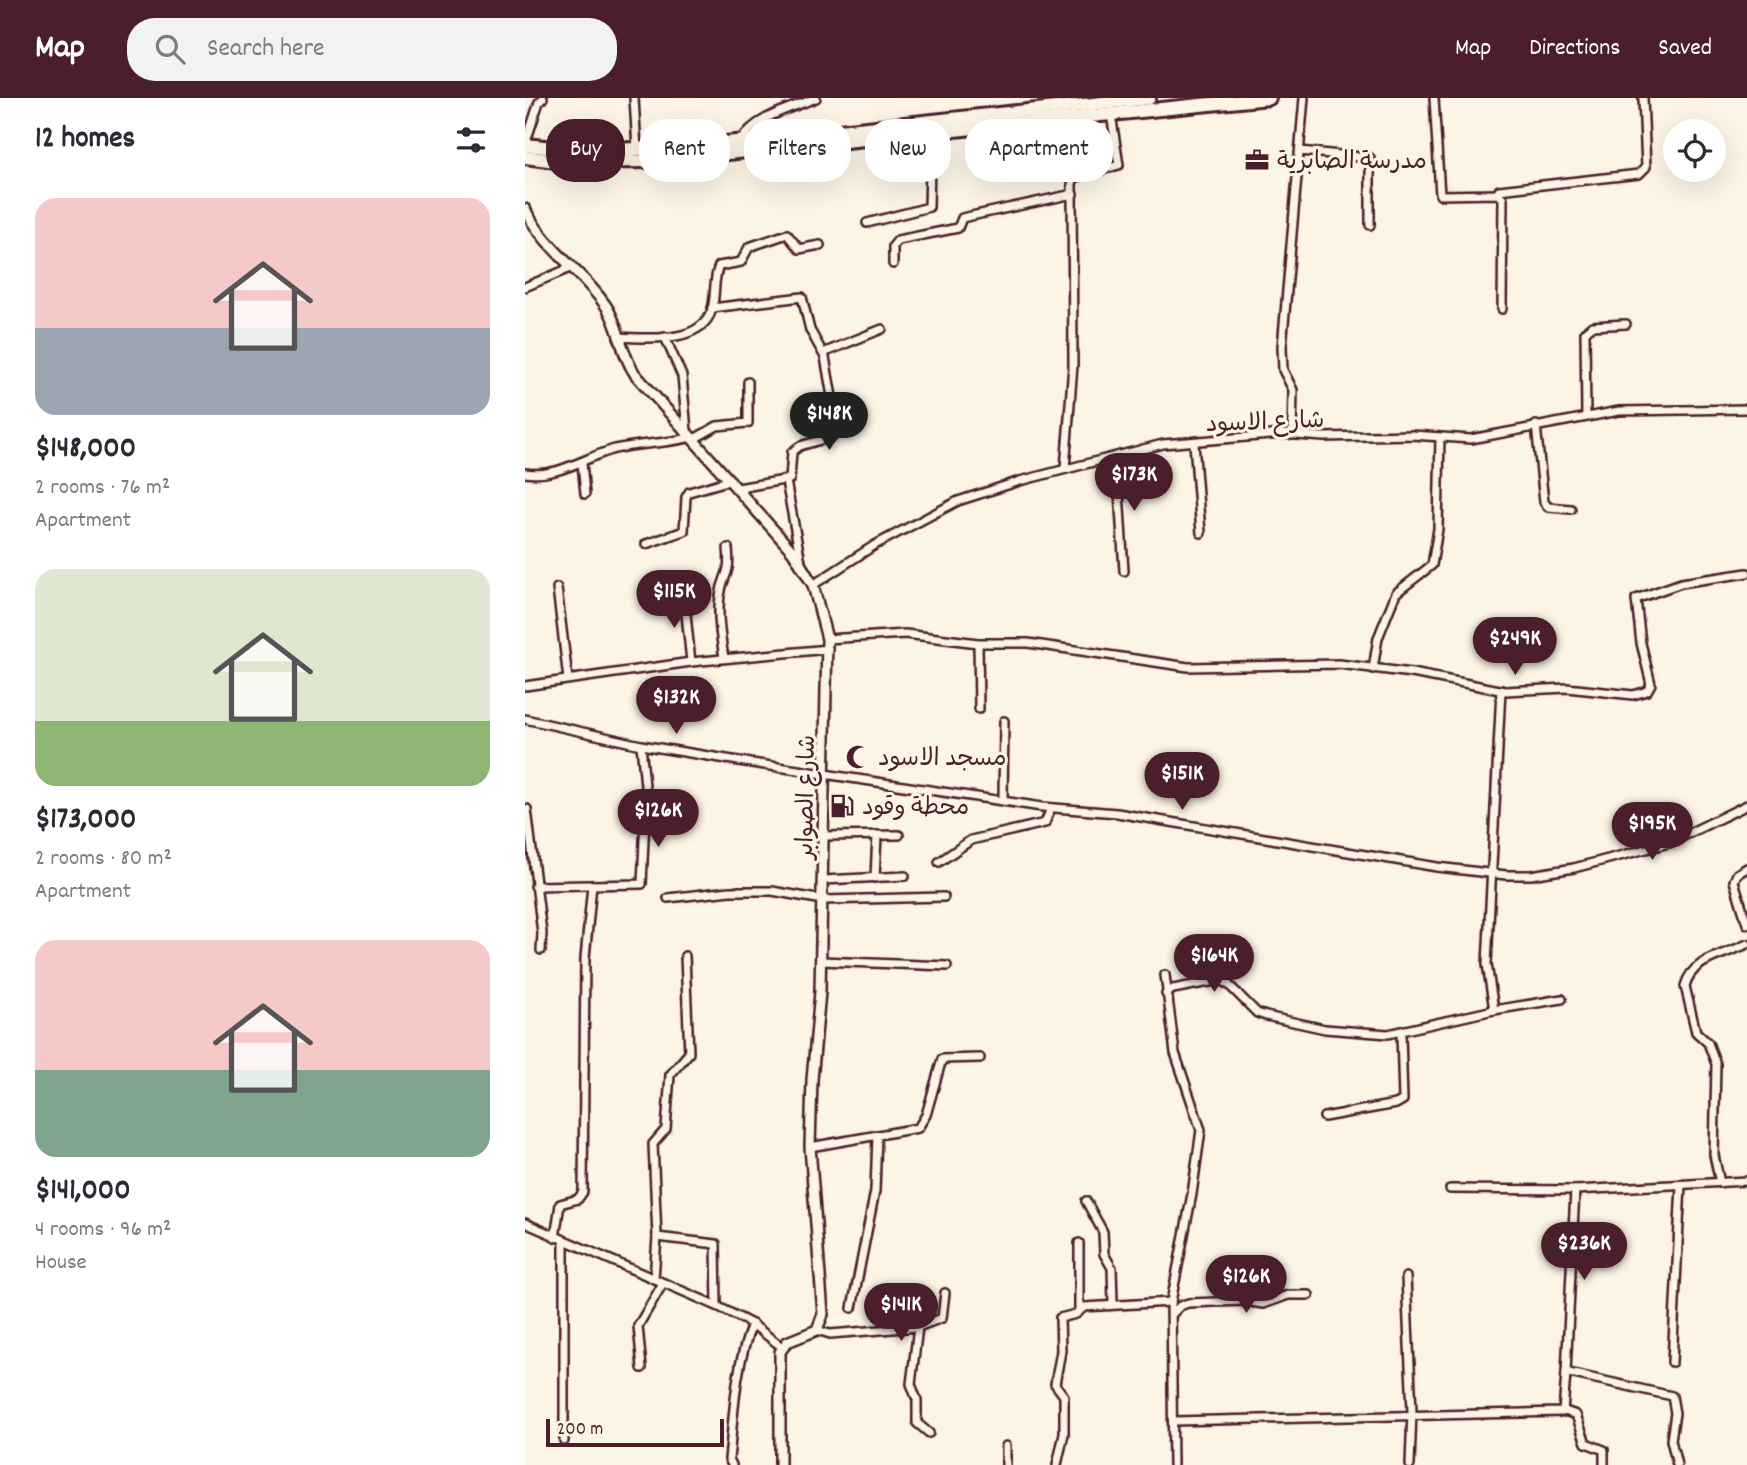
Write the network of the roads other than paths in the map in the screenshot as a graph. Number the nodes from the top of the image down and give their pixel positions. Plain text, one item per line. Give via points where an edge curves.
1 (543, 98) edge
2 (633, 98) edge
3 (816, 98) edge
4 (1149, 98) edge
5 (1269, 98) edge
6 (1304, 98) edge
7 (1434, 98) edge
8 (1643, 98) edge
9 (1106, 105) edge
10 (951, 131) edge
11 (851, 135) edge
12 (741, 141) junction
13 (744, 141) edge
14 (525, 145) edge
15 (744, 148) edge
16 (638, 150) junction
17 (1300, 151) junction
18 (525, 157) edge
19 (930, 182) edge
20 (1499, 190) dead end
21 (1073, 194) junction
22 (526, 216) edge
23 (867, 223) dead end
24 (1370, 225) dead end
25 (820, 246) dead end
26 (893, 264) dead end
27 (570, 268) junction
28 (525, 287) edge
29 (712, 308) junction
30 (1502, 309) dead end
31 (1626, 324) dead end
32 (882, 329) dead end
33 (618, 337) junction
34 (665, 337) junction
35 (823, 353) junction
36 (748, 382) dead end
37 (1747, 409) edge
38 (1586, 416) junction
39 (1536, 425) junction
40 (691, 435) junction
41 (1292, 435) junction
42 (1440, 437) junction
43 (1194, 443) junction
44 (1120, 455) junction
45 (582, 463) junction
46 (1065, 469) junction
47 (525, 473) edge
48 (786, 481) junction
49 (735, 484) junction
50 (585, 494) dead end
51 (1571, 509) dead end
52 (1201, 533) dead end
53 (646, 544) dead end
54 (728, 548) dead end
55 (801, 562) junction
56 (1125, 571) dead end
57 (1747, 573) edge
58 (813, 585) junction
59 (557, 588) dead end
60 (684, 595) dead end
61 (827, 639) junction
62 (978, 643) junction
63 (828, 649) junction
64 (724, 658) junction
65 (691, 662) junction
66 (1373, 669) junction
67 (568, 679) junction
68 (525, 686) edge
69 (1501, 690) junction
70 (979, 709) dead end
71 (525, 719) edge
72 (1004, 721) dead end
73 (641, 745) junction
74 (824, 771) junction
75 (1003, 801) junction
76 (1747, 805) edge
77 (1051, 808) junction
78 (527, 809) edge
79 (877, 835) junction
80 (899, 835) dead end
81 (824, 836) junction
82 (939, 862) dead end
83 (1747, 868) edge
84 (1492, 873) junction
85 (905, 876) dead end
86 (875, 878) junction
87 (823, 880) junction
88 (592, 885) junction
89 (535, 886) junction
90 (944, 897) dead end
91 (668, 898) dead end
92 (823, 900) junction
93 (1747, 924) edge
94 (1747, 944) edge
95 (541, 950) dead end
96 (685, 956) dead end
97 (821, 961) junction
98 (947, 966) dead end
99 (1165, 975) dead end
100 (1166, 994) junction
101 (1562, 999) dead end
102 (1494, 1010) junction
103 (1401, 1033) junction
104 (980, 1058) dead end
105 (1324, 1117) dead end
106 (877, 1136) junction
107 (810, 1147) junction
108 (1747, 1181) edge
109 (1720, 1183) junction
110 (1681, 1185) junction
111 (1450, 1189) dead end
112 (1575, 1190) junction
113 (1086, 1200) dead end
114 (525, 1223) edge
115 (657, 1237) junction
116 (555, 1238) junction
117 (564, 1242) junction
118 (1079, 1243) dead end
119 (1406, 1277) dead end
120 (654, 1279) junction
121 (663, 1283) junction
122 (945, 1293) dead end
123 (1308, 1295) dead end
124 (1171, 1301) junction
125 (1113, 1303) junction
126 (717, 1306) junction
127 (852, 1308) dead end
128 (1079, 1311) junction
129 (1171, 1315) junction
130 (752, 1324) junction
131 (918, 1327) junction
132 (817, 1330) junction
133 (782, 1347) junction
134 (1672, 1362) dead end
135 (642, 1368) dead end
136 (1566, 1373) junction
137 (1565, 1411) junction
138 (1412, 1417) junction
139 (1174, 1421) junction
140 (929, 1433) dead end
141 (564, 1441) dead end
142 (1006, 1446) dead end
143 (731, 1465) edge
144 (780, 1465) edge
145 (1006, 1465) edge
146 (1057, 1465) edge
147 (1173, 1465) edge
148 (1410, 1465) edge
149 (1604, 1465) edge
150 (1678, 1465) edge

1 - 14 street
2 - 16 street
3 - 12 street via 761,121
4 - 9 highway
5 - 9 highway
6 - 17 street
7 - 30 street via 1440,195 1498,194 1503,198
8 - 20 street via 1646,167 1639,174
9 - 10 highway
9 - 11 highway
9 - 21 street via 1119,164 1074,178
12 - 13 highway
12 - 16 highway
14 - 16 highway
15 - 18 highway via 649,161 564,162
17 - 24 street via 1370,158
17 - 41 street via 1282,347 1283,370 1293,390
19 - 23 street via 929,207
21 - 26 street via 962,218 958,228 898,240 893,246
21 - 46 street via 1073,365
22 - 27 street, شارع الصوابر
25 - 29 street via 799,249 787,234 749,247 741,262 719,266
27 - 28 street
27 - 33 street, شارع الصوابر via 609,310
29 - 34 street via 705,323
29 - 35 street via 802,297 810,330
31 - 38 street via 1591,326 1585,332
32 - 35 street
33 - 34 street
33 - 40 street, شارع الصوابر via 635,374
34 - 40 street via 682,376
35 - 48 street via 837,431 795,449 792,476
36 - 40 street via 748,424 717,426
37 - 38 street, شارع الاسود via 1638,409
38 - 39 street, شارع الاسود
39 - 42 street, شارع الاسود via 1486,437
39 - 51 street via 1543,502 1548,507
40 - 45 street via 616,449
40 - 49 street, شارع الصوابر
41 - 42 street, شارع الاسود
41 - 43 street, شارع الاسود
42 - 66 street via 1439,529 1432,565 1396,593 1378,638
43 - 44 street, شارع الاسود via 1163,444
43 - 52 street
44 - 46 street, شارع الاسود
44 - 56 street
45 - 47 street
45 - 50 street
46 - 58 street, شارع الاسود via 939,510
48 - 49 street
48 - 55 street
49 - 53 street via 689,492 684,531
49 - 55 street, شارع الصوابر
54 - 64 street via 730,573 719,600
55 - 58 street, شارع الصوابر
57 - 69 street via 1681,583 1636,599 1651,678 1647,691 1633,695 1567,688
58 - 61 street, شارع الصوابر
59 - 67 street
60 - 65 street
61 - 62 street via 905,635
61 - 63 street, شارع الصوابر
62 - 66 street via 1028,643 1188,667 1331,664
62 - 70 street
63 - 64 street
63 - 74 street, شارع الصوابر
64 - 65 street
65 - 67 street
66 - 69 street
67 - 68 street
69 - 84 street
71 - 73 street
72 - 75 street
73 - 74 street
73 - 88 street via 646,796 643,880 633,886
74 - 75 street
74 - 81 street, شارع الصوابر
75 - 77 street
76 - 84 street via 1668,843 1613,859 1531,875
77 - 82 street via 1045,823 971,840
77 - 84 street via 1118,813
78 - 89 street
79 - 80 street
79 - 81 street
79 - 86 street
81 - 87 street, شارع الصوابر
83 - 93 street via 1734,881
84 - 102 street via 1487,964
85 - 86 street
86 - 87 street
87 - 92 street, شارع الصوابر
88 - 89 street
88 - 116 street via 585,958 583,1192 578,1199 560,1204
89 - 95 street
90 - 92 street
91 - 92 street via 772,891
92 - 97 street, شارع الصوابر
94 - 109 street via 1707,960 1685,986 1696,1032 1708,1042 1716,1064 1714,1156
96 - 115 street via 689,1053 670,1075 666,1129 653,1144
97 - 98 street
97 - 107 street, شارع الصوابر
99 - 100 street
100 - 103 street via 1220,980 1266,1016 1343,1032
100 - 124 street via 1179,1070 1201,1130
101 - 102 street
102 - 103 street
103 - 105 street via 1403,1100
104 - 106 street via 942,1059 923,1123 910,1131
106 - 107 street
106 - 127 street via 874,1191
107 - 132 street, شارع الصوابر via 823,1303
108 - 109 street
109 - 110 street
110 - 112 street
110 - 134 street
111 - 112 street
112 - 136 street
113 - 125 street via 1103,1232 1104,1254 1112,1268
114 - 116 street
115 - 120 street
115 - 126 street via 716,1244
116 - 117 street
117 - 120 street
117 - 141 street
118 - 128 street
119 - 138 street
120 - 121 street
121 - 126 street
121 - 135 street via 638,1326
122 - 131 street via 942,1318
123 - 129 street via 1285,1296 1263,1304 1188,1303
124 - 125 street
124 - 129 street
125 - 128 street
126 - 130 street
128 - 146 street via 1059,1320 1061,1351 1055,1384 1063,1396 1064,1430
129 - 139 street
130 - 133 street
130 - 143 street via 736,1387
131 - 132 street via 830,1335
131 - 140 street via 911,1384 917,1423
132 - 133 street
133 - 144 street
136 - 137 street
136 - 150 street via 1672,1396 1671,1440
137 - 138 street
137 - 149 street via 1576,1415 1586,1443 1604,1450
138 - 139 street
138 - 148 street
139 - 147 street
142 - 145 street

